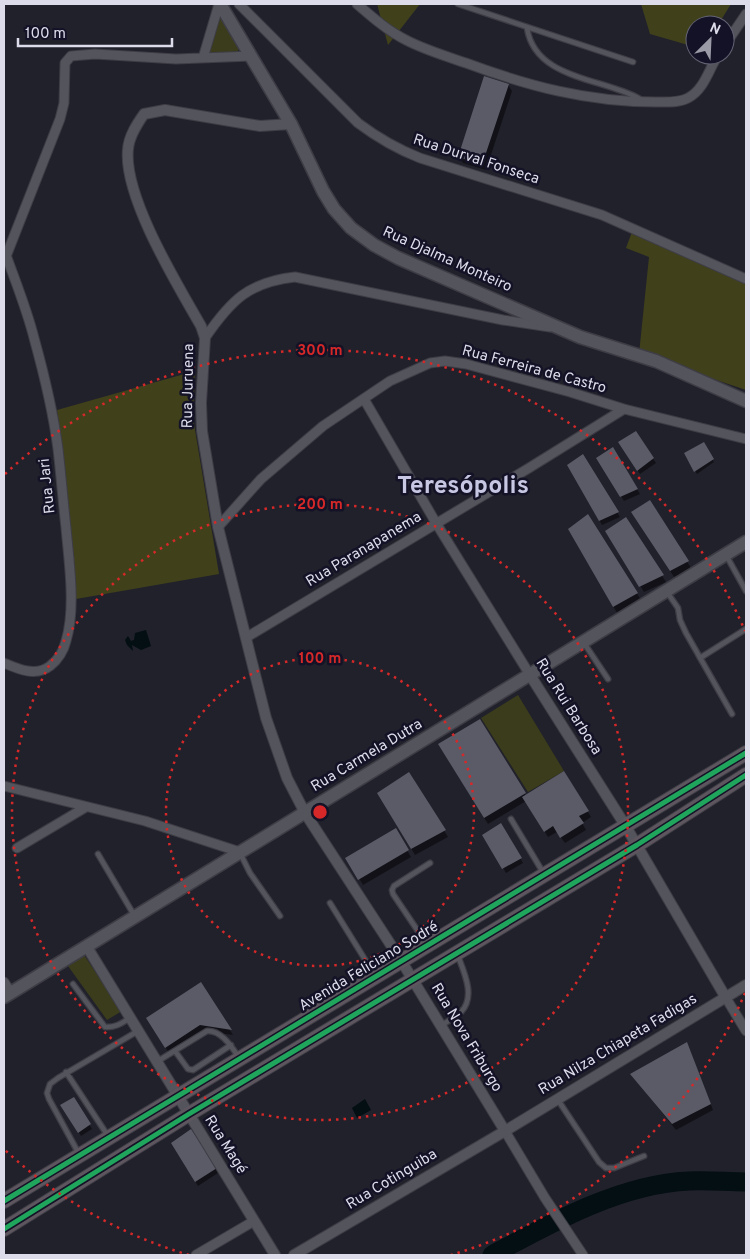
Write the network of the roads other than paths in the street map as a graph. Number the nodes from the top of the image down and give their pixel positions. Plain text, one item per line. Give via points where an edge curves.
1 (220, 4) edge
2 (239, 4) edge
3 (357, 4) edge
4 (458, 4) edge
5 (746, 14) edge
6 (527, 28) junction
7 (735, 30) edge
8 (251, 56) junction
9 (203, 58) junction
10 (633, 62) dead end
11 (713, 65) edge
12 (645, 102) junction
13 (291, 124) junction
14 (5, 258) edge
15 (746, 279) edge
16 (560, 328) junction
17 (205, 338) junction
18 (364, 399) junction
19 (746, 402) edge
20 (624, 409) junction
21 (746, 439) edge
22 (436, 523) junction
23 (218, 527) junction
24 (746, 542) edge
25 (725, 555) junction
26 (666, 591) junction
27 (746, 591) edge
28 (746, 629) edge
29 (247, 637) junction
30 (583, 642) junction
31 (700, 658) junction
32 (4, 663) edge
33 (530, 675) junction
34 (608, 679) dead end
35 (732, 714) dead end
36 (746, 752) edge
37 (746, 776) edge
38 (4, 786) edge
39 (86, 807) junction
40 (305, 813) junction
41 (511, 819) dead end
42 (625, 825) junction
43 (637, 845) junction
44 (18, 848) dead end
45 (240, 852) junction
46 (98, 854) dead end
47 (430, 863) dead end
48 (545, 874) junction
49 (330, 903) dead end
50 (280, 916) dead end
51 (135, 917) junction
52 (428, 946) junction
53 (87, 947) junction
54 (458, 954) junction
55 (402, 962) junction
56 (376, 977) junction
57 (414, 980) junction
58 (73, 984) dead end
59 (746, 985) edge
60 (6, 991) edge
61 (726, 998) junction
62 (130, 1018) junction
63 (441, 1026) junction
64 (138, 1031) junction
65 (746, 1031) edge
66 (231, 1045) junction
67 (175, 1051) junction
68 (240, 1059) junction
69 (157, 1062) junction
70 (66, 1072) junction
71 (178, 1096) junction
72 (557, 1099) junction
73 (189, 1114) junction
74 (505, 1131) junction
75 (109, 1138) junction
76 (80, 1156) junction
77 (644, 1156) dead end
78 (4, 1201) edge
79 (254, 1221) junction
80 (4, 1229) edge
81 (196, 1255) edge
82 (275, 1255) edge
83 (294, 1255) edge
84 (583, 1255) edge

1 - 8 main road, Rua Djalma Monteiro
1 - 9 street
2 - 15 street, Rua Durval Fonseca via 358,123 395,148 602,215
3 - 12 street via 404,40 496,74 558,92
4 - 6 lane
5 - 7 street
6 - 10 lane
6 - 12 lane via 538,52 559,68 632,94
8 - 9 street
8 - 13 main road, Rua Djalma Monteiro
9 - 14 street via 95,54 67,59 60,119
11 - 12 street via 702,85 687,99
13 - 16 main road, Rua Djalma Monteiro via 323,191 334,210 351,228 398,258
13 - 17 street, Rua Juruena via 260,126 165,110 144,114 132,134 128,157 134,193
14 - 32 street, Rua Jari via 32,329 51,408 71,582 70,618 58,658 50,666 34,672 21,671
16 - 17 street via 503,320 295,277 261,284 246,292 233,302
16 - 19 main road, Rua Djalma Monteiro via 656,362
17 - 23 street, Rua Juruena via 202,431
18 - 20 street, Rua Ferreira de Castro via 414,370 445,361 475,366
18 - 22 street, Rua Rui Barbosa
18 - 23 street, Rua Ferreira de Castro via 300,444 261,479
20 - 21 street, Rua Ferreira de Castro
20 - 22 street, Rua Paranapanema
22 - 29 street, Rua Paranapanema
22 - 33 street, Rua Rui Barbosa
23 - 29 street, Rua Juruena
24 - 25 main road, Rua Carmela Dutra
25 - 26 main road, Rua Carmela Dutra
25 - 27 lane
26 - 30 main road, Rua Carmela Dutra
26 - 31 lane via 678,608 680,620
28 - 31 lane
29 - 40 street, Rua Juruena via 275,745
30 - 33 main road, Rua Carmela Dutra
30 - 34 lane
31 - 35 lane
33 - 40 main road, Rua Carmela Dutra
33 - 42 street, Rua Rui Barbosa
36 - 42 main road, Avenida Feliciano Sodré
37 - 43 main road
38 - 39 street
39 - 44 street
39 - 45 street via 145,821
40 - 45 main road, Rua Carmela Dutra
40 - 55 street, Rua Nova Friburgo
41 - 48 lane
42 - 43 street, Rua Rui Barbosa
42 - 48 main road, Avenida Feliciano Sodré
43 - 54 main road
43 - 61 street, Rua Rui Barbosa
45 - 50 lane via 250,873
45 - 51 main road, Rua Carmela Dutra
46 - 51 lane
47 - 52 lane via 392,890
48 - 52 main road, Avenida Feliciano Sodré
49 - 56 lane
51 - 53 main road, Rua Carmela Dutra
52 - 55 main road, Avenida Feliciano Sodré
53 - 60 main road, Rua Carmela Dutra
53 - 62 street, Rua Magé
54 - 57 main road
54 - 63 lane via 467,981 468,996 462,1010
55 - 56 main road, Avenida Feliciano Sodré
55 - 57 street, Rua Nova Friburgo
56 - 68 main road, Avenida Feliciano Sodré
57 - 63 street, Rua Nova Friburgo
57 - 73 main road
58 - 62 lane via 105,1027 117,1026
59 - 61 street, Rua Nilza Chiapeta Fadigas
61 - 65 street, Rua Rui Barbosa
61 - 72 street, Rua Nilza Chiapeta Fadigas
62 - 64 street, Rua Magé
63 - 74 street, Rua Nova Friburgo
64 - 69 street, Rua Magé
64 - 70 lane
66 - 67 lane via 215,1032 207,1031
66 - 67 lane via 194,1070 188,1069
66 - 68 lane
67 - 69 lane
68 - 71 main road, Avenida Feliciano Sodré
69 - 71 street, Rua Magé
70 - 75 lane
70 - 76 lane via 50,1084 47,1093
71 - 73 street, Rua Magé
71 - 75 main road, Avenida Feliciano Sodré
72 - 74 street, Rua Nilza Chiapeta Fadigas
72 - 77 lane via 606,1168
73 - 79 street, Rua Magé
73 - 80 main road
74 - 83 street, Rua Cotinguiba
74 - 84 street, Rua Nova Friburgo
75 - 76 main road, Avenida Feliciano Sodré
76 - 78 main road, Avenida Feliciano Sodré
79 - 81 street
79 - 82 street, Rua Magé

